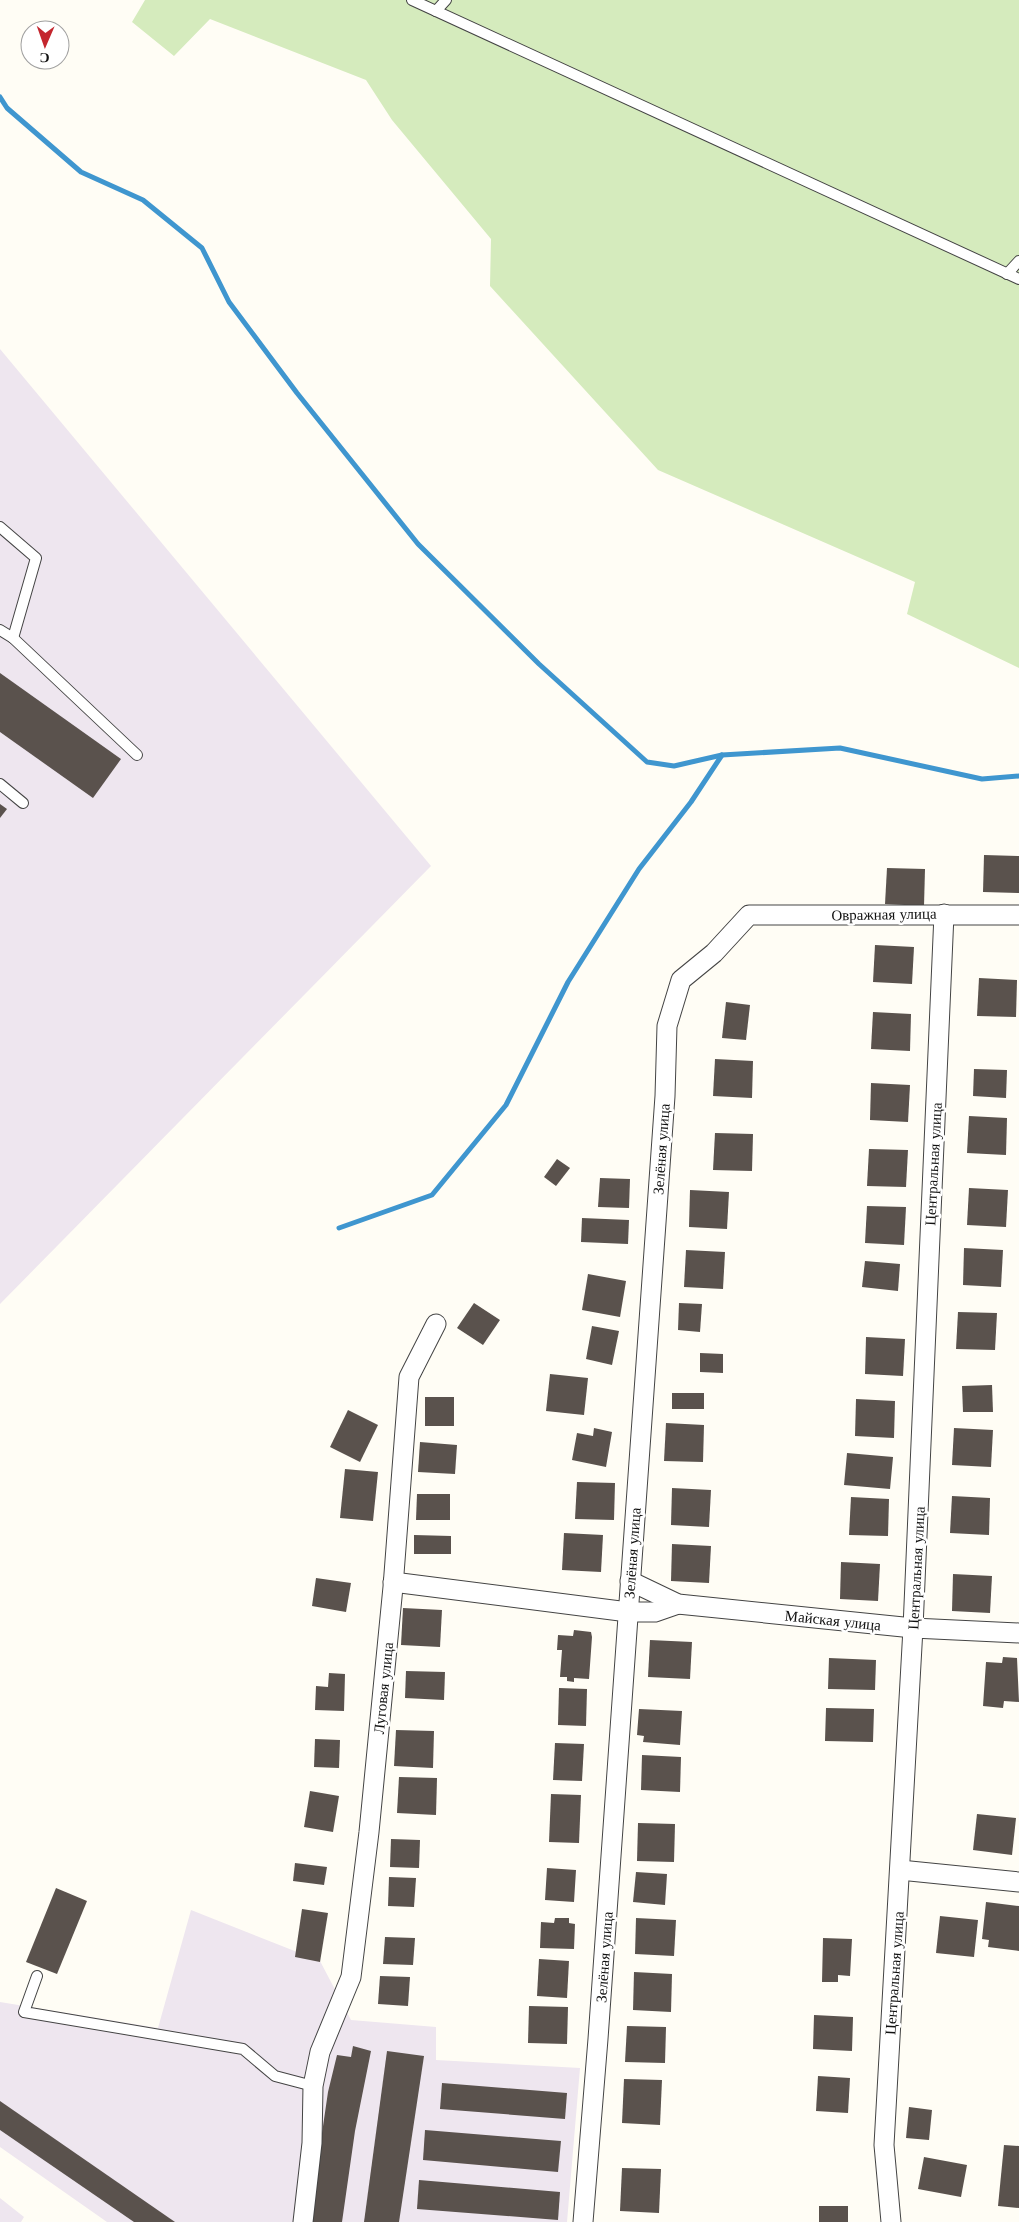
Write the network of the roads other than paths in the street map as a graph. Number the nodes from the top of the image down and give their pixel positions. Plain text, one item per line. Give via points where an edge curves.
1 (412, 0) edge
2 (446, 0) edge
3 (436, 12) junction
4 (1019, 261) edge
5 (1007, 274) junction
6 (1019, 279) edge
7 (0, 527) edge
8 (0, 630) edge
9 (12, 638) junction
10 (137, 755) dead end
11 (0, 784) edge
12 (23, 803) dead end
13 (944, 914) junction
14 (1019, 914) edge
15 (749, 916) joint
16 (436, 1324) dead end
17 (630, 1581) junction
18 (393, 1582) junction
19 (678, 1604) junction
20 (628, 1612) junction
21 (913, 1628) junction
22 (1019, 1633) edge
23 (900, 1870) junction
24 (1019, 1882) edge
25 (37, 1976) dead end
26 (313, 2086) junction
27 (303, 2222) edge
28 (583, 2222) edge
29 (892, 2222) edge

1 - 3 lane
2 - 3 lane
3 - 5 lane
4 - 5 lane
5 - 6 lane
7 - 9 lane via 36,558
8 - 9 lane
9 - 10 lane
11 - 12 lane
13 - 14 street, Овражная улица
13 - 15 street, Овражная улица
13 - 21 street, Центральная улица
15 - 17 street, Зелёная улица via 714,953 681,980 667,1026 665,1106
16 - 18 street, Луговая улица via 410,1377
17 - 19 street
17 - 20 street, Зелёная улица
18 - 20 street
18 - 26 street, Луговая улица via 369,1832 351,1977 320,2052
19 - 20 street via 655,1612
19 - 21 street, Майская улица
20 - 28 street, Зелёная улица
21 - 22 street, Майская улица
21 - 23 street, Центральная улица
23 - 24 street
23 - 29 street, Центральная улица via 884,2145
25 - 26 lane via 24,2012 243,2049 275,2076
26 - 27 street, Луговая улица via 312,2143

